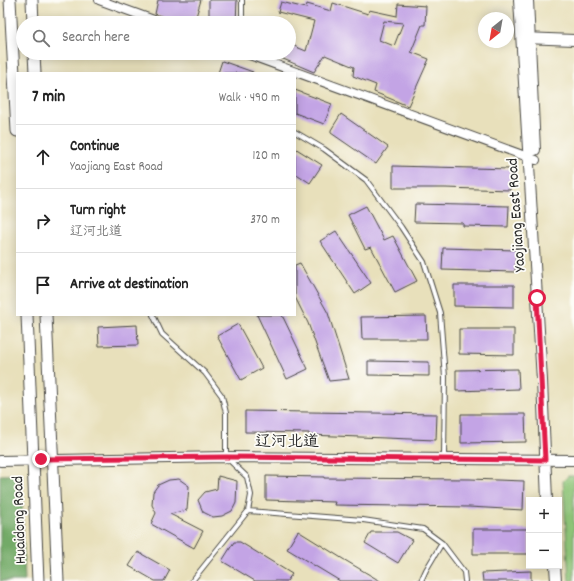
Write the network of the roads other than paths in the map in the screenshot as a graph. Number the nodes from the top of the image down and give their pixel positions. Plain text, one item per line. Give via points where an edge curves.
1 (10, 0) edge
2 (32, 0) edge
3 (99, 0) edge
4 (242, 0) edge
5 (519, 0) edge
6 (528, 0) edge
7 (33, 16) edge
8 (143, 16) edge
9 (242, 16) edge
10 (525, 38) junction
11 (574, 40) edge
12 (34, 60) edge
13 (263, 60) edge
14 (35, 72) edge
15 (296, 72) edge
16 (296, 72) edge
17 (16, 112) edge
18 (296, 133) edge
19 (532, 159) junction
20 (26, 316) edge
21 (46, 316) edge
22 (153, 316) edge
23 (226, 457) junction
24 (444, 458) junction
25 (34, 459) junction
26 (53, 459) junction
27 (0, 460) edge
28 (549, 460) junction
29 (574, 460) edge
30 (547, 497) edge
31 (553, 497) edge
32 (248, 511) junction
33 (442, 543) junction
34 (550, 569) edge
35 (555, 569) edge
36 (38, 581) edge
37 (58, 581) edge
38 (192, 581) edge
39 (421, 581) edge
40 (465, 581) edge
41 (551, 581) edge
42 (556, 581) edge

1 - 17 main road
2 - 7 main road
3 - 8 street
4 - 9 lane
5 - 10 street, Yaojiang East Road
6 - 10 street, Yaojiang East Road
10 - 11 street
10 - 19 street, Yaojiang East Road
12 - 14 main road
13 - 16 street
15 - 19 street
18 - 24 lane via 324,149 366,180 424,262 440,313 445,377
19 - 28 street, Yaojiang East Road via 542,372
20 - 25 main road, Huaidong Road
21 - 26 main road
22 - 23 lane via 162,334 205,373 222,396 226,413
23 - 24 street, 辽河北道
23 - 26 street, 辽河北道
23 - 32 lane via 247,477 251,495
24 - 28 street, 辽河北道
25 - 26 street, 辽河北道
25 - 27 street, 辽河北道
25 - 36 main road, Huaidong Road
26 - 37 main road
28 - 29 street, 辽河北道
28 - 30 street, Yaojiang East Road
28 - 31 street, Yaojiang East Road
32 - 33 lane via 363,520 423,529
32 - 38 lane
33 - 39 lane
33 - 40 lane via 464,572
34 - 41 street
35 - 42 street

